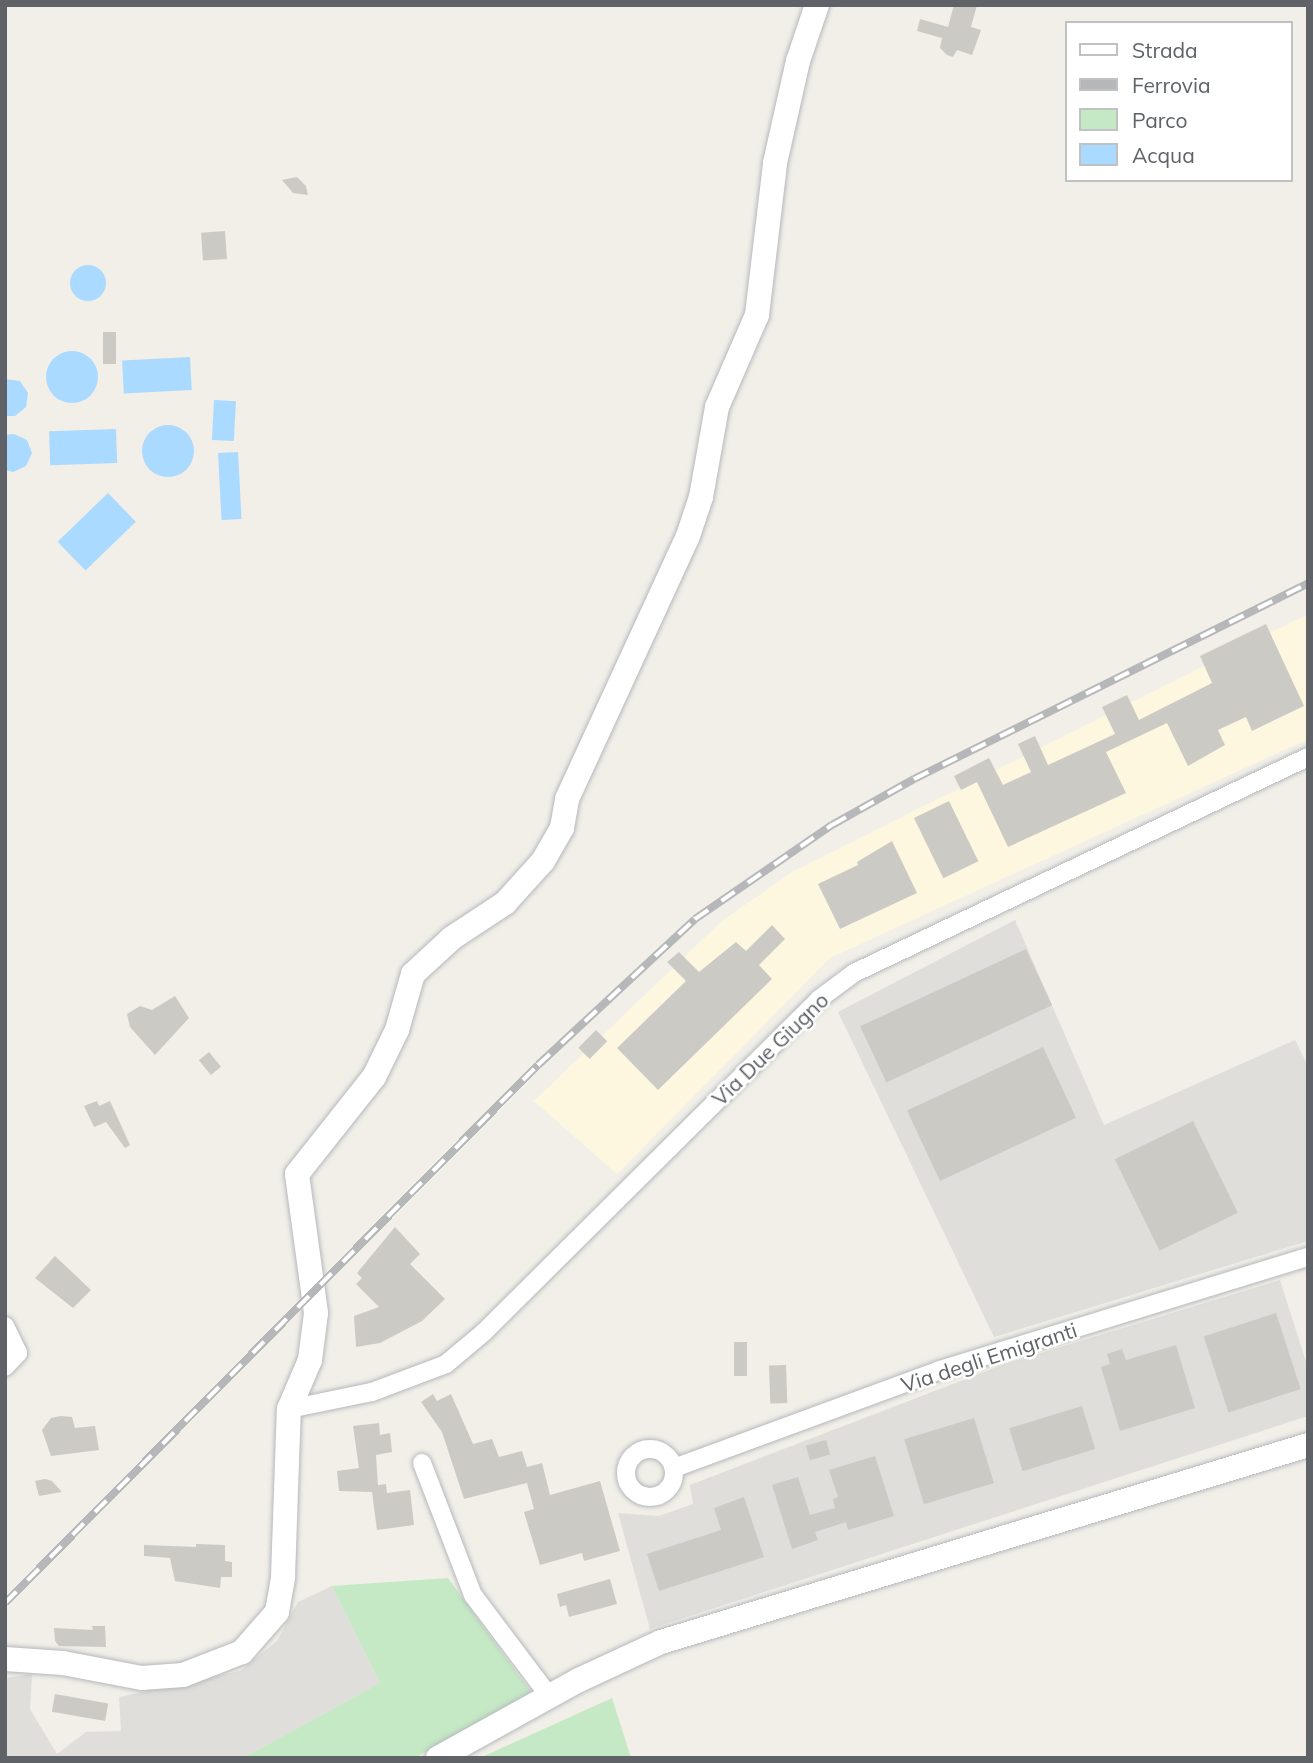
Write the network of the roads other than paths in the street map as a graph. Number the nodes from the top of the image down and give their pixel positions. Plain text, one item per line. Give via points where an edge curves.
1 (817, 5) edge
2 (1308, 757) edge
3 (1308, 1258) edge
4 (5, 1325) edge
5 (5, 1367) edge
6 (289, 1409) junction
7 (1308, 1432) edge
8 (1308, 1445) edge
9 (422, 1463) dead end
10 (674, 1468) dead end
11 (1154, 1490) junction
12 (5, 1659) edge
13 (550, 1696) junction
14 (438, 1758) edge

1 - 6 street via 798,61 775,163 757,315 717,407 701,497 688,536 566,799 562,828 543,861 505,903 452,938 413,974 397,1030 374,1077 297,1174 316,1313 310,1360
2 - 6 street, Via Due Giugno via 854,973 819,999 484,1332 446,1364 372,1392
3 - 10 street, Via degli Emigranti via 940,1370
4 - 5 street via 18,1353
6 - 12 street via 283,1577 277,1612 242,1651 183,1675 142,1678 63,1663
7 - 11 street
8 - 11 street
9 - 13 street via 473,1595
11 - 13 street via 661,1642
13 - 14 street

